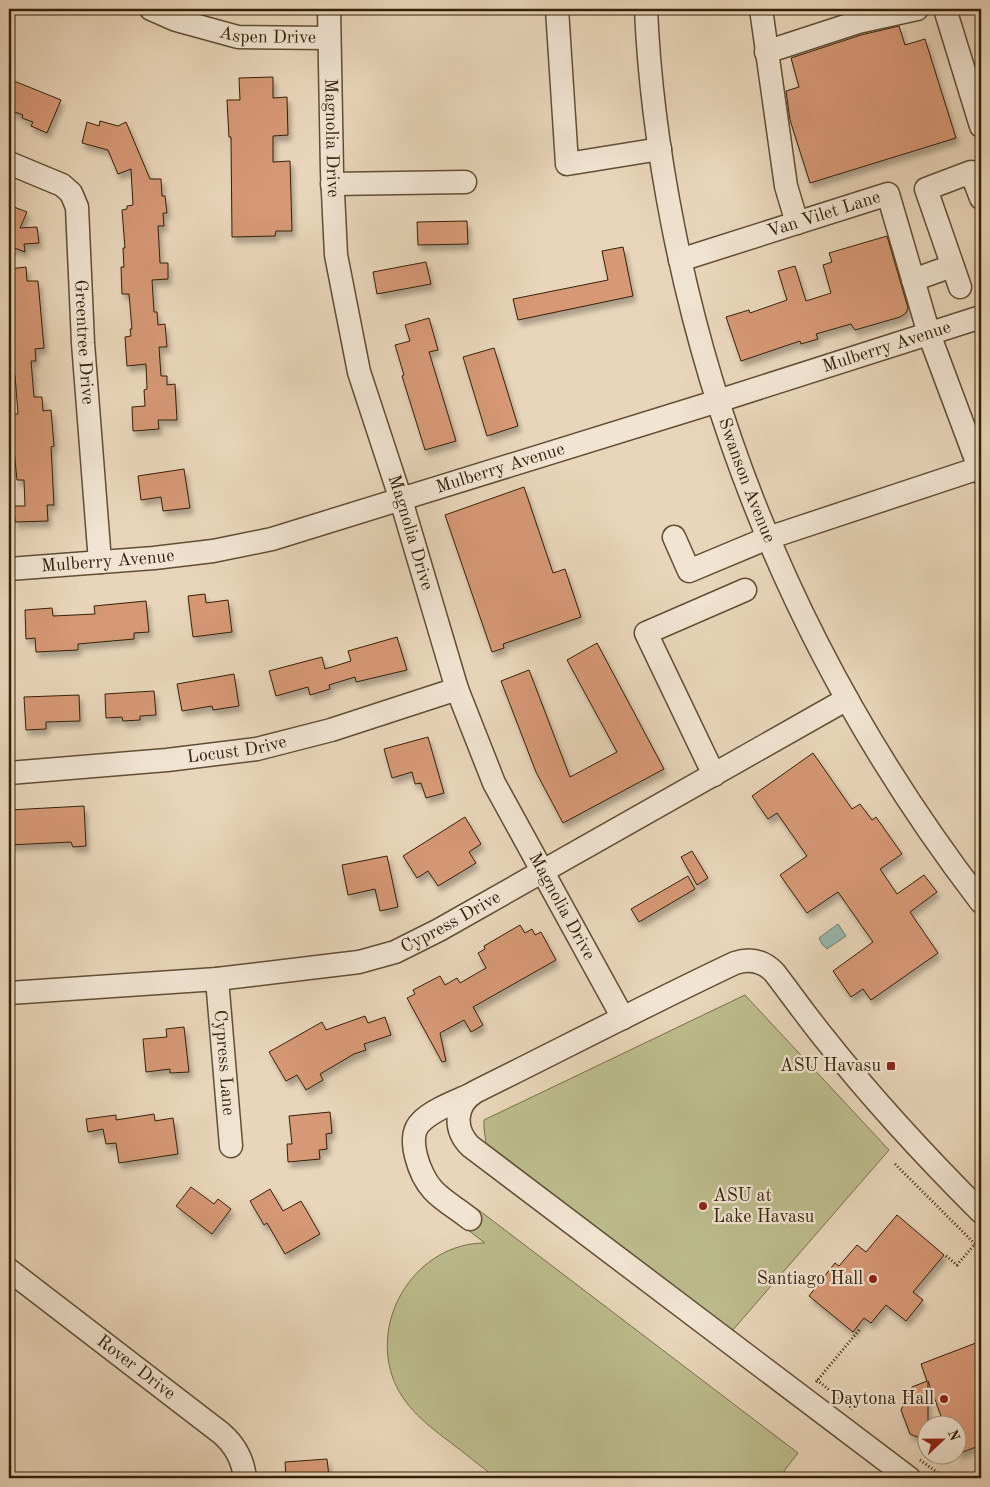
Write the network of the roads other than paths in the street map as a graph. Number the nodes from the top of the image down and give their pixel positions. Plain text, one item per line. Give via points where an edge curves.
1 (151, 9) edge
2 (329, 9) edge
3 (556, 9) edge
4 (646, 9) edge
5 (761, 9) edge
6 (917, 9) edge
7 (946, 9) edge
8 (329, 38) junction
9 (766, 52) junction
10 (981, 126) edge
11 (660, 149) junction
12 (9, 163) edge
13 (465, 182) dead end
14 (332, 184) junction
15 (926, 189) junction
16 (981, 197) edge
17 (889, 199) junction
18 (797, 223) junction
19 (680, 260) junction
20 (952, 266) junction
21 (913, 280) junction
22 (960, 287) dead end
23 (981, 317) edge
24 (929, 334) junction
25 (718, 401) junction
26 (980, 471) edge
27 (401, 500) junction
28 (674, 537) dead end
29 (768, 538) junction
30 (100, 562) junction
31 (9, 569) edge
32 (745, 590) dead end
33 (457, 689) junction
34 (846, 699) junction
35 (9, 773) edge
36 (714, 775) junction
37 (543, 870) junction
38 (981, 902) edge
39 (217, 979) junction
40 (9, 993) edge
41 (623, 1018) junction
42 (475, 1092) junction
43 (231, 1146) dead end
44 (981, 1212) edge
45 (470, 1219) dead end
46 (9, 1270) edge
47 (246, 1478) edge
48 (910, 1478) edge

1 - 8 street, Aspen Drive via 176,20 238,37
2 - 8 street, Magnolia Drive
3 - 11 street via 567,164
4 - 11 street, Swanson Avenue
5 - 9 street
6 - 9 street via 858,22
7 - 10 street
8 - 14 street, Magnolia Drive
9 - 18 street via 786,186
11 - 19 street, Swanson Avenue
12 - 30 street, Greentree Drive via 62,185 71,193 77,207 83,343
13 - 14 street
14 - 27 street, Magnolia Drive via 336,256 360,372
15 - 16 street via 971,172
15 - 17 street
15 - 20 street
17 - 18 street, Van Vilet Lane via 888,194
17 - 21 street, Van Vilet Lane
18 - 19 street, Van Vilet Lane
19 - 25 street, Swanson Avenue
20 - 21 street
20 - 22 street
21 - 24 street, Van Vilet Lane
23 - 24 street, Mulberry Avenue
24 - 25 street, Mulberry Avenue
24 - 26 street, Van Vilet Lane
25 - 27 street, Mulberry Avenue
25 - 29 street, Swanson Avenue
26 - 29 street
27 - 30 street, Mulberry Avenue via 272,539 213,551
27 - 33 street, Magnolia Drive
28 - 29 street via 689,571
29 - 34 street, Swanson Avenue via 784,578
30 - 31 street, Mulberry Avenue
32 - 36 street via 646,633
33 - 35 street, Locust Drive via 331,730 257,748 168,760
33 - 37 street, Magnolia Drive via 494,784
34 - 36 street, Cypress Drive
34 - 38 street, Swanson Avenue via 902,791
36 - 37 street, Cypress Drive
37 - 39 street, Cypress Drive via 395,952 359,962
37 - 41 street, Magnolia Drive
39 - 40 street, Cypress Drive
39 - 43 street, Cypress Lane
41 - 42 street
41 - 44 street via 737,962 761,963 774,972 877,1103
42 - 45 street via 419,1123 414,1145 428,1184
42 - 48 street via 463,1104 458,1119 462,1136 470,1146
46 - 47 street, Rover Drive via 221,1433 236,1451

